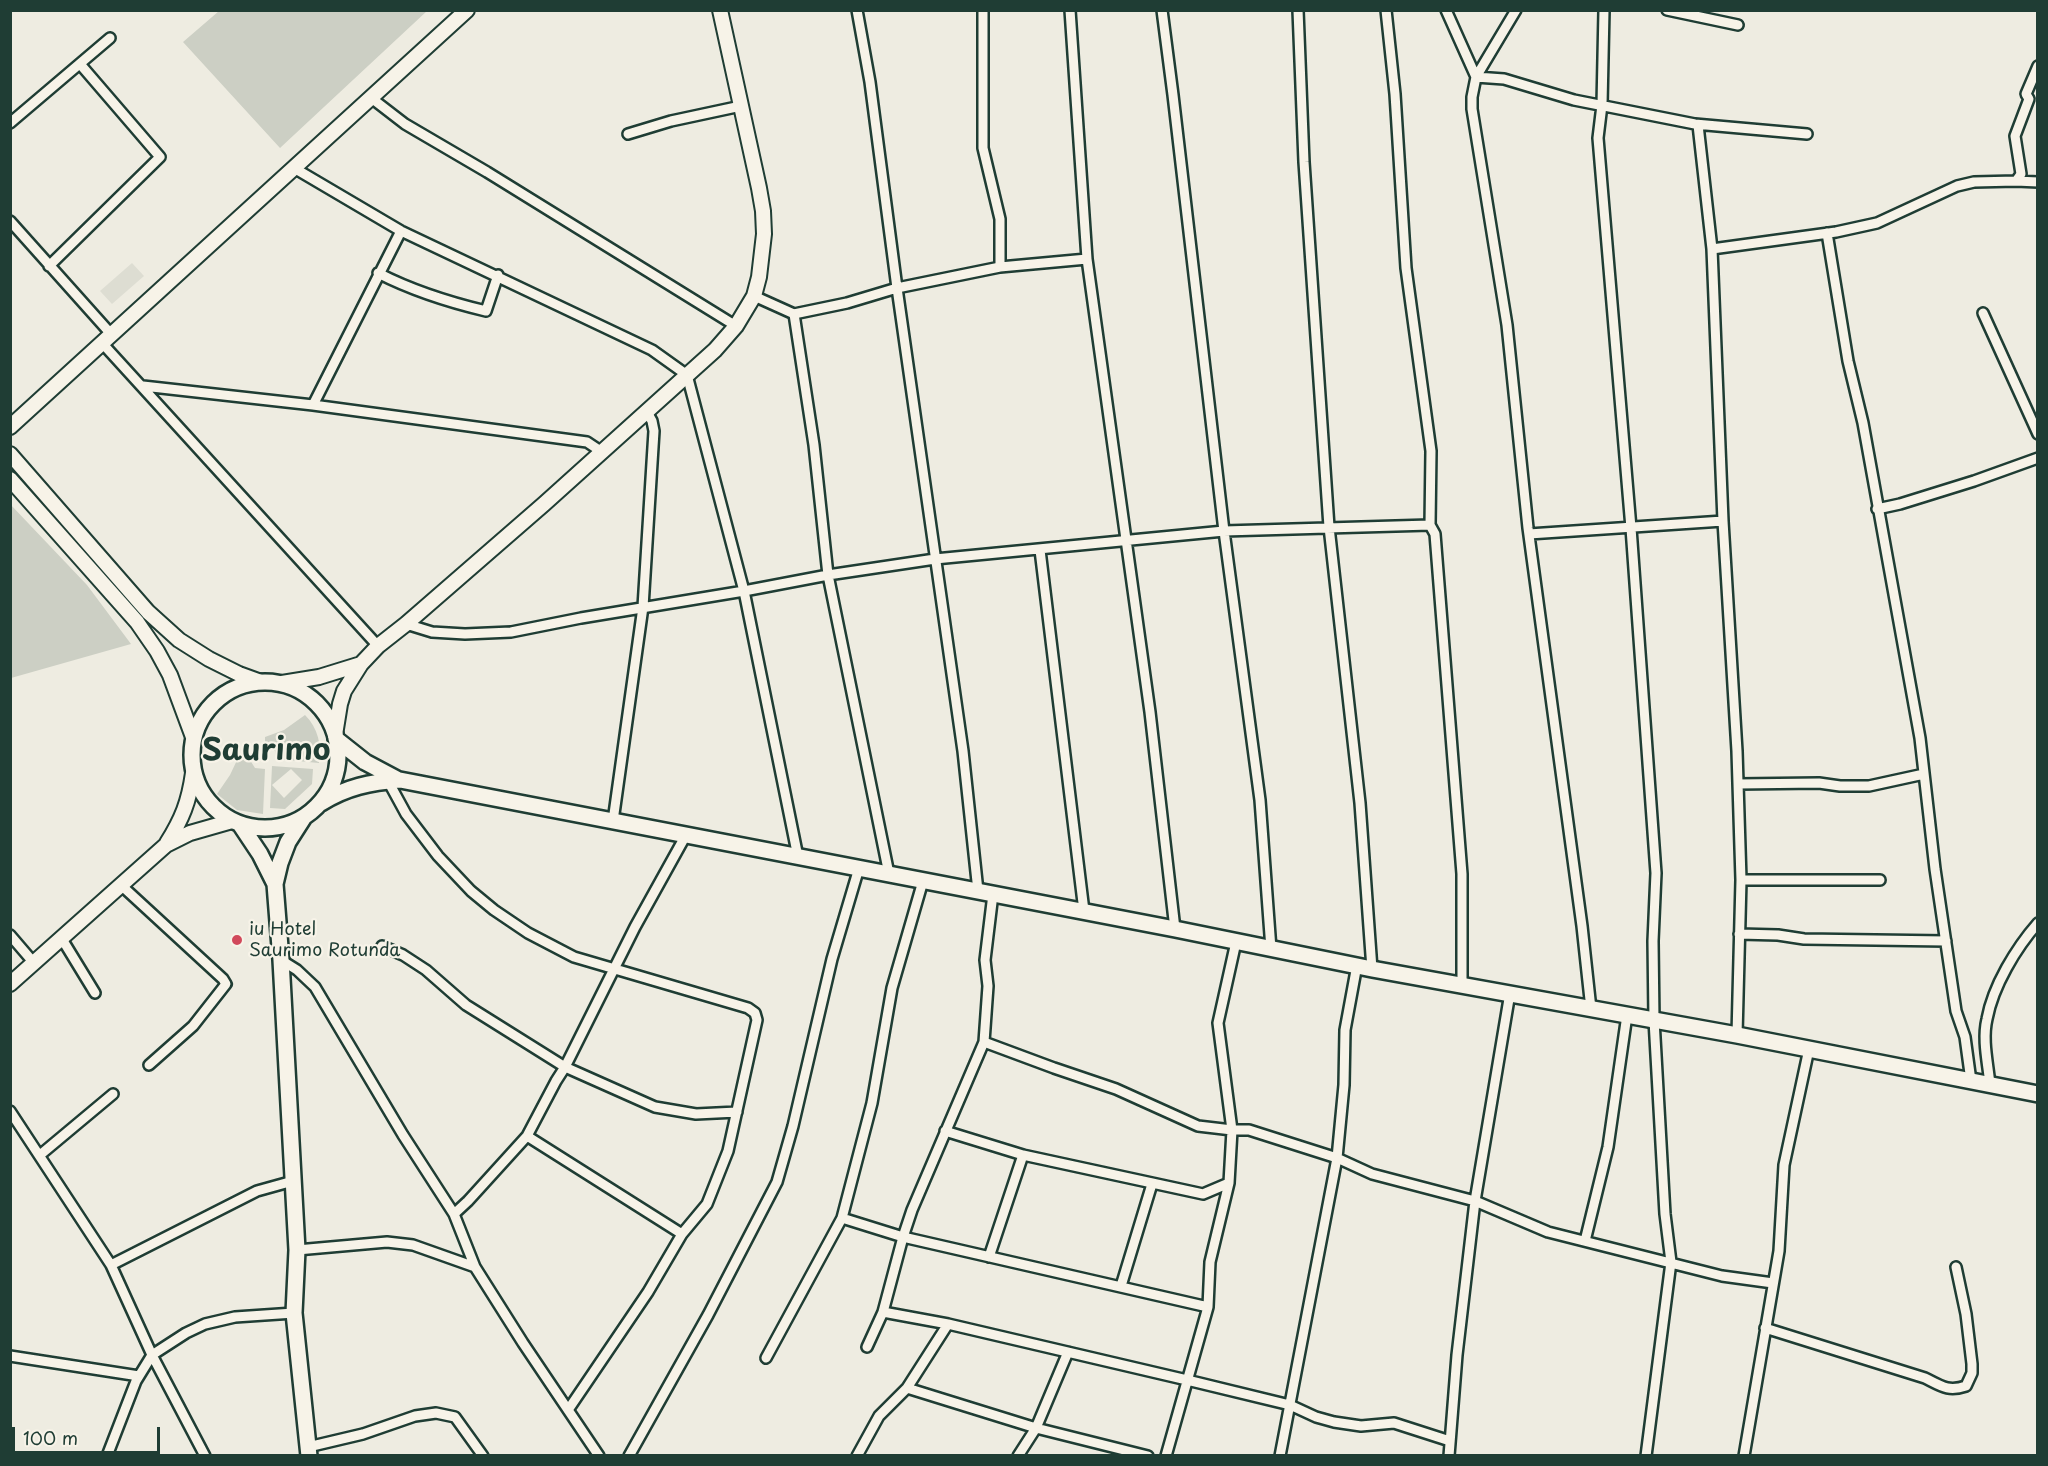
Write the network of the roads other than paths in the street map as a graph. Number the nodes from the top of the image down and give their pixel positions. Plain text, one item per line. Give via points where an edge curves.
1 (467, 10) edge
2 (720, 10) edge
3 (857, 10) edge
4 (983, 10) edge
5 (1070, 10) edge
6 (1162, 10) edge
7 (1299, 10) edge
8 (1386, 10) edge
9 (1446, 10) edge
10 (1516, 10) edge
11 (1604, 10) edge
12 (1666, 10) edge
13 (1738, 25) dead end
14 (110, 38) dead end
15 (80, 64) junction
16 (2037, 66) edge
17 (1476, 77) junction
18 (370, 97) junction
19 (741, 105) junction
20 (1602, 105) junction
21 (10, 123) edge
22 (1698, 124) junction
23 (1807, 134) dead end
24 (628, 135) dead end
25 (294, 168) junction
26 (2016, 181) junction
27 (2037, 182) edge
28 (10, 221) edge
29 (401, 231) junction
30 (1827, 233) junction
31 (1712, 249) junction
32 (1087, 259) junction
33 (49, 266) junction
34 (1000, 267) junction
35 (378, 273) junction
36 (498, 276) junction
37 (897, 288) junction
38 (754, 296) junction
39 (1983, 313) dead end
40 (795, 314) junction
41 (736, 326) junction
42 (107, 339) junction
43 (687, 375) junction
44 (143, 386) junction
45 (313, 405) junction
46 (647, 412) junction
47 (10, 427) edge
48 (2037, 434) edge
49 (602, 452) junction
50 (10, 454) edge
51 (2037, 458) edge
52 (10, 479) edge
53 (1877, 508) junction
54 (1723, 521) junction
55 (1430, 525) junction
56 (1329, 527) junction
57 (1631, 528) junction
58 (1224, 531) junction
59 (1529, 534) junction
60 (1126, 540) junction
61 (1040, 550) junction
62 (935, 559) junction
63 (828, 574) junction
64 (744, 591) junction
65 (643, 608) junction
66 (148, 612) junction
67 (137, 622) junction
68 (406, 624) junction
69 (378, 646) junction
70 (361, 664) junction
71 (261, 682) junction
72 (282, 683) junction
73 (193, 737) junction
74 (336, 737) junction
75 (193, 773) junction
76 (1924, 774) junction
77 (394, 780) junction
78 (1738, 784) junction
79 (321, 803) junction
80 (304, 817) junction
81 (613, 821) junction
82 (236, 823) junction
83 (686, 835) junction
84 (166, 845) junction
85 (798, 857) junction
86 (859, 868) junction
87 (889, 874) junction
88 (1741, 880) junction
89 (1880, 880) dead end
90 (923, 881) junction
91 (275, 884) junction
92 (122, 886) junction
93 (986, 893) junction
94 (1084, 911) junction
95 (2037, 924) edge
96 (1175, 929) junction
97 (1739, 934) junction
98 (10, 935) edge
99 (62, 939) junction
100 (1946, 941) junction
101 (1236, 942) junction
102 (382, 946) dead end
103 (1271, 949) junction
104 (281, 960) junction
105 (33, 963) junction
106 (1365, 967) junction
107 (614, 969) junction
108 (10, 984) edge
109 (1462, 984) junction
110 (95, 993) dead end
111 (1510, 993) junction
112 (1591, 1009) junction
113 (1627, 1015) junction
114 (1654, 1020) junction
115 (1737, 1035) junction
116 (984, 1041) junction
117 (1809, 1049) junction
118 (149, 1065) dead end
119 (566, 1067) junction
120 (1971, 1081) junction
121 (1990, 1084) junction
122 (113, 1094) dead end
123 (2037, 1094) edge
124 (10, 1112) edge
125 (737, 1112) junction
126 (1232, 1130) junction
127 (945, 1131) junction
128 (526, 1136) junction
129 (40, 1155) junction
130 (1023, 1155) junction
131 (1337, 1158) junction
132 (293, 1181) junction
133 (1229, 1183) junction
134 (1152, 1184) junction
135 (1475, 1201) junction
136 (454, 1214) junction
137 (843, 1218) junction
138 (682, 1234) junction
139 (903, 1237) junction
140 (1585, 1241) junction
141 (297, 1250) junction
142 (989, 1257) junction
143 (1671, 1263) junction
144 (111, 1265) junction
145 (1956, 1266) dead end
146 (475, 1267) junction
147 (1773, 1283) junction
148 (1121, 1286) junction
149 (1208, 1307) junction
150 (883, 1312) junction
151 (294, 1313) junction
152 (948, 1324) junction
153 (1765, 1328) junction
154 (867, 1347) dead end
155 (1068, 1352) junction
156 (152, 1355) junction
157 (10, 1356) edge
158 (766, 1358) dead end
159 (139, 1376) junction
160 (1187, 1380) junction
161 (907, 1388) junction
162 (1290, 1405) junction
163 (568, 1410) junction
164 (1036, 1428) junction
165 (1450, 1441) junction
166 (308, 1451) edge
167 (204, 1454) edge
168 (107, 1455) edge
169 (483, 1455) edge
170 (599, 1455) edge
171 (629, 1455) edge
172 (857, 1455) edge
173 (1018, 1455) edge
174 (1148, 1455) edge
175 (1166, 1455) edge
176 (1280, 1455) edge
177 (1449, 1455) edge
178 (1646, 1455) edge
179 (1744, 1455) edge

1 - 18 street
2 - 19 street
3 - 37 street
4 - 34 street via 982,148 1000,219
5 - 32 street
6 - 58 street
7 - 56 street via 1304,162
8 - 55 street via 1406,268 1431,451
9 - 17 street
10 - 17 street
11 - 20 street
12 - 13 street
14 - 15 street
15 - 21 street
15 - 33 street via 160,157
16 - 26 street via 2015,136 2021,174
17 - 20 street via 1504,79
17 - 59 street via 1472,108 1507,325
18 - 25 street
18 - 41 street via 405,124
19 - 24 street
19 - 38 street via 763,211 762,257
20 - 22 street
20 - 57 street via 1598,138
22 - 23 street
22 - 31 street
25 - 29 street
25 - 42 street
26 - 27 street
26 - 30 street via 1957,186 1877,223
28 - 33 street
29 - 35 street
29 - 36 street
30 - 31 street
30 - 53 street
31 - 54 street
32 - 34 street
32 - 60 street
33 - 42 street
34 - 37 street
35 - 36 street via 448,302 486,311
35 - 45 street
36 - 43 street via 652,350
37 - 40 street
37 - 62 street
38 - 40 street
38 - 41 street
39 - 48 street
40 - 63 street
41 - 43 street
42 - 44 street
42 - 47 street
43 - 46 street
43 - 64 street
44 - 45 street
44 - 69 street
45 - 49 street via 587,442
46 - 49 street
46 - 65 street via 654,430
49 - 68 street
50 - 66 street
51 - 53 street via 1900,504
52 - 67 street
53 - 76 street
54 - 57 street
54 - 78 street
55 - 56 street
55 - 109 street via 1435,534 1462,873
56 - 58 street
56 - 106 street via 1359,803
57 - 59 street
57 - 114 street via 1656,873
58 - 60 street
58 - 103 street via 1260,800
59 - 112 street
60 - 61 street
60 - 96 street
61 - 62 street
61 - 94 street
62 - 63 street
62 - 93 street
63 - 64 street
63 - 87 street
64 - 65 street
64 - 85 street
65 - 68 street via 511,632 432,632
65 - 81 street
66 - 67 street
66 - 71 street via 179,640 209,659
67 - 73 street via 170,675
68 - 69 street
69 - 70 street
70 - 72 street
70 - 74 street via 339,704
71 - 72 main road
71 - 73 main road via 226,693 200,720
72 - 74 main road via 318,705
73 - 75 main road
74 - 77 main road
74 - 79 main road via 336,773
75 - 82 main road via 207,801
75 - 84 street via 184,812
76 - 78 street via 1869,786
76 - 100 street
77 - 79 main road via 361,784
77 - 81 main road
77 - 107 street via 406,814 471,891 528,933 574,957
78 - 88 street
79 - 80 main road
80 - 82 main road via 273,828
80 - 91 main road via 288,842
81 - 83 main road
82 - 84 street via 190,833
82 - 91 main road via 260,854
83 - 85 main road
83 - 107 street
84 - 92 street
85 - 86 main road
86 - 87 main road
86 - 171 street via 832,959 777,1182
87 - 90 main road
88 - 89 street
88 - 97 street
90 - 93 main road
90 - 137 street via 892,988 872,1103
91 - 104 main road
92 - 99 street
92 - 118 street via 226,984 193,1026
93 - 94 main road
93 - 116 street via 988,986
94 - 96 main road
95 - 121 street via 2023,939 1999,984 1987,1019 1985,1046
96 - 101 main road
97 - 100 street
97 - 115 street
98 - 105 street
99 - 105 street
99 - 110 street
100 - 120 street
101 - 103 main road
101 - 126 street via 1218,1023
102 - 119 street via 426,970 466,1005
103 - 106 main road
104 - 132 main road
104 - 136 street via 315,987 402,1135
105 - 108 street
106 - 109 main road
106 - 131 street via 1345,1030
107 - 119 street
107 - 125 street via 754,1013 757,1020
109 - 111 main road
111 - 112 main road
111 - 135 street
112 - 113 main road
113 - 114 main road
113 - 140 street via 1608,1147
114 - 115 main road
114 - 143 street
115 - 117 main road
116 - 126 street via 1116,1089 1198,1126
116 - 127 street
117 - 120 main road
117 - 147 street via 1784,1165 1779,1251
119 - 125 street via 655,1107 696,1114
119 - 128 street
120 - 121 main road
121 - 123 main road
122 - 129 street
124 - 129 street
125 - 138 street via 728,1151 707,1203
126 - 131 street via 1249,1130
126 - 133 street
127 - 130 street
127 - 139 street
128 - 136 street
128 - 138 street
129 - 144 street
130 - 134 street
130 - 142 street
131 - 135 street via 1372,1174
131 - 162 street
132 - 141 main road
132 - 144 street via 247,1196
133 - 134 street via 1203,1194
133 - 149 street via 1210,1262
134 - 148 street
135 - 140 street via 1548,1232
135 - 165 street
136 - 146 street
137 - 139 street
137 - 158 street
138 - 163 street
139 - 142 street
139 - 150 street
140 - 143 street
141 - 146 street via 396,1243 413,1245
141 - 151 main road
142 - 148 street
143 - 147 street
143 - 178 street
144 - 156 street
145 - 153 street via 1972,1373 1966,1386 1956,1390
146 - 163 street
147 - 153 street
148 - 149 street
149 - 160 street
150 - 152 street
150 - 154 street
151 - 156 street via 235,1317 205,1324
151 - 166 main road
152 - 155 street
152 - 161 street
153 - 179 street
155 - 160 street
155 - 164 street
156 - 159 street
156 - 167 street
157 - 159 street
159 - 168 street
160 - 162 street
160 - 175 street
161 - 164 street
161 - 172 street via 879,1416
162 - 165 street via 1334,1422 1362,1426 1394,1423
162 - 176 street
163 - 170 street
164 - 173 street
164 - 174 street
165 - 177 street
166 - 169 street via 435,1413 454,1417

